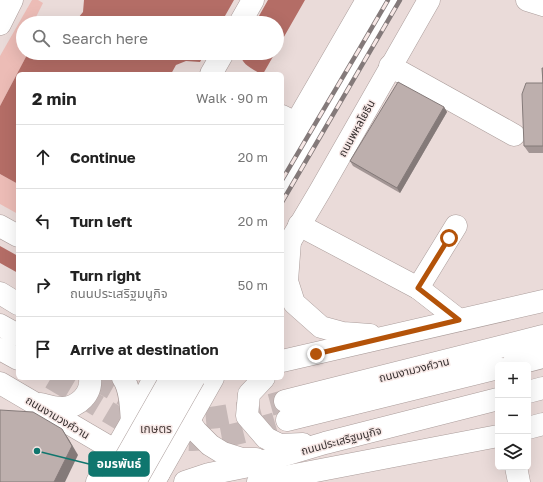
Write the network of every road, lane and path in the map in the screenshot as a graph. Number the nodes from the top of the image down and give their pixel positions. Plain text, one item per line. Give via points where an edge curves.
1 (12, 0) edge
2 (253, 0) edge
3 (367, 0) edge
4 (386, 0) edge
5 (413, 0) edge
6 (429, 0) edge
7 (528, 0) edge
8 (543, 5) edge
9 (244, 16) edge
10 (0, 24) edge
11 (219, 60) edge
12 (390, 66) junction
13 (212, 72) edge
14 (289, 120) edge
15 (514, 135) dead end
16 (287, 146) edge
17 (284, 168) edge
18 (0, 226) edge
19 (456, 226) dead end
20 (16, 235) edge
21 (287, 240) edge
22 (418, 288) junction
23 (0, 293) edge
24 (543, 301) edge
25 (16, 303) edge
26 (459, 320) junction
27 (0, 325) edge
28 (16, 334) edge
29 (543, 336) edge
30 (390, 337) junction
31 (0, 349) edge
32 (543, 357) edge
33 (16, 358) edge
34 (284, 362) edge
35 (524, 362) edge
36 (495, 369) edge
37 (90, 380) edge
38 (125, 380) edge
39 (153, 380) edge
40 (171, 380) edge
41 (172, 380) edge
42 (193, 380) edge
43 (203, 380) edge
44 (212, 380) edge
45 (262, 380) edge
46 (0, 383) edge
47 (543, 388) edge
48 (531, 391) edge
49 (495, 400) edge
50 (32, 401) junction
51 (177, 401) junction
52 (189, 421) junction
53 (543, 424) edge
54 (531, 427) edge
55 (133, 429) junction
56 (495, 437) edge
57 (325, 443) junction
58 (116, 451) junction
59 (268, 459) junction
60 (231, 469) junction
61 (517, 470) edge
62 (135, 475) edge
63 (157, 478) edge
64 (97, 482) edge
65 (112, 482) edge
66 (185, 482) edge
67 (258, 482) edge
68 (519, 482) edge

1 - 10 main road
2 - 9 main road
3 - 14 main road
4 - 16 main road
5 - 21 main road, ถนนพหลโยธิน via 321,160
6 - 12 main road, ถนนพหลโยธิน
7 - 8 main road
11 - 13 main road
12 - 15 main road
12 - 21 main road, ถนนพหลโยธิน via 320,191
14 - 16 main road
16 - 17 main road
18 - 20 main road
19 - 22 main road
21 - 22 main road
21 - 30 main road via 287,281 294,303 321,327 343,333
22 - 26 main road
23 - 25 main road
24 - 26 main road
26 - 30 main road
27 - 28 main road
29 - 36 main road, ถนนงามวงศ์วาน via 286,411
30 - 34 main road
31 - 33 main road
32 - 35 main road
37 - 50 main road via 89,392 73,406 52,407
38 - 55 main road
39 - 55 main road
40 - 65 main road, bridge
41 - 51 main road
42 - 62 main road, bridge
43 - 51 main road
44 - 52 main road
45 - 57 main road via 249,394 247,416 266,438 280,444
46 - 50 main road, ถนนงามวงศ์วาน
47 - 48 main road
49 - 57 main road, ถนนประเสริฐมนูกิจ
50 - 58 main road, ถนนงามวงศ์วาน
51 - 52 main road
51 - 55 main road
52 - 59 main road via 210,445 223,453 242,459
52 - 63 main road
53 - 54 main road
55 - 58 main road
55 - 62 main road
56 - 67 main road
57 - 59 main road, ถนนประเสริฐมนูกิจ
58 - 62 main road
58 - 64 main road
59 - 60 main road, ถนนประเสริฐมนูกิจ
60 - 63 main road via 206,468
60 - 66 main road, ถนนประเสริฐมนูกิจ
61 - 68 main road
62 - 63 main road

